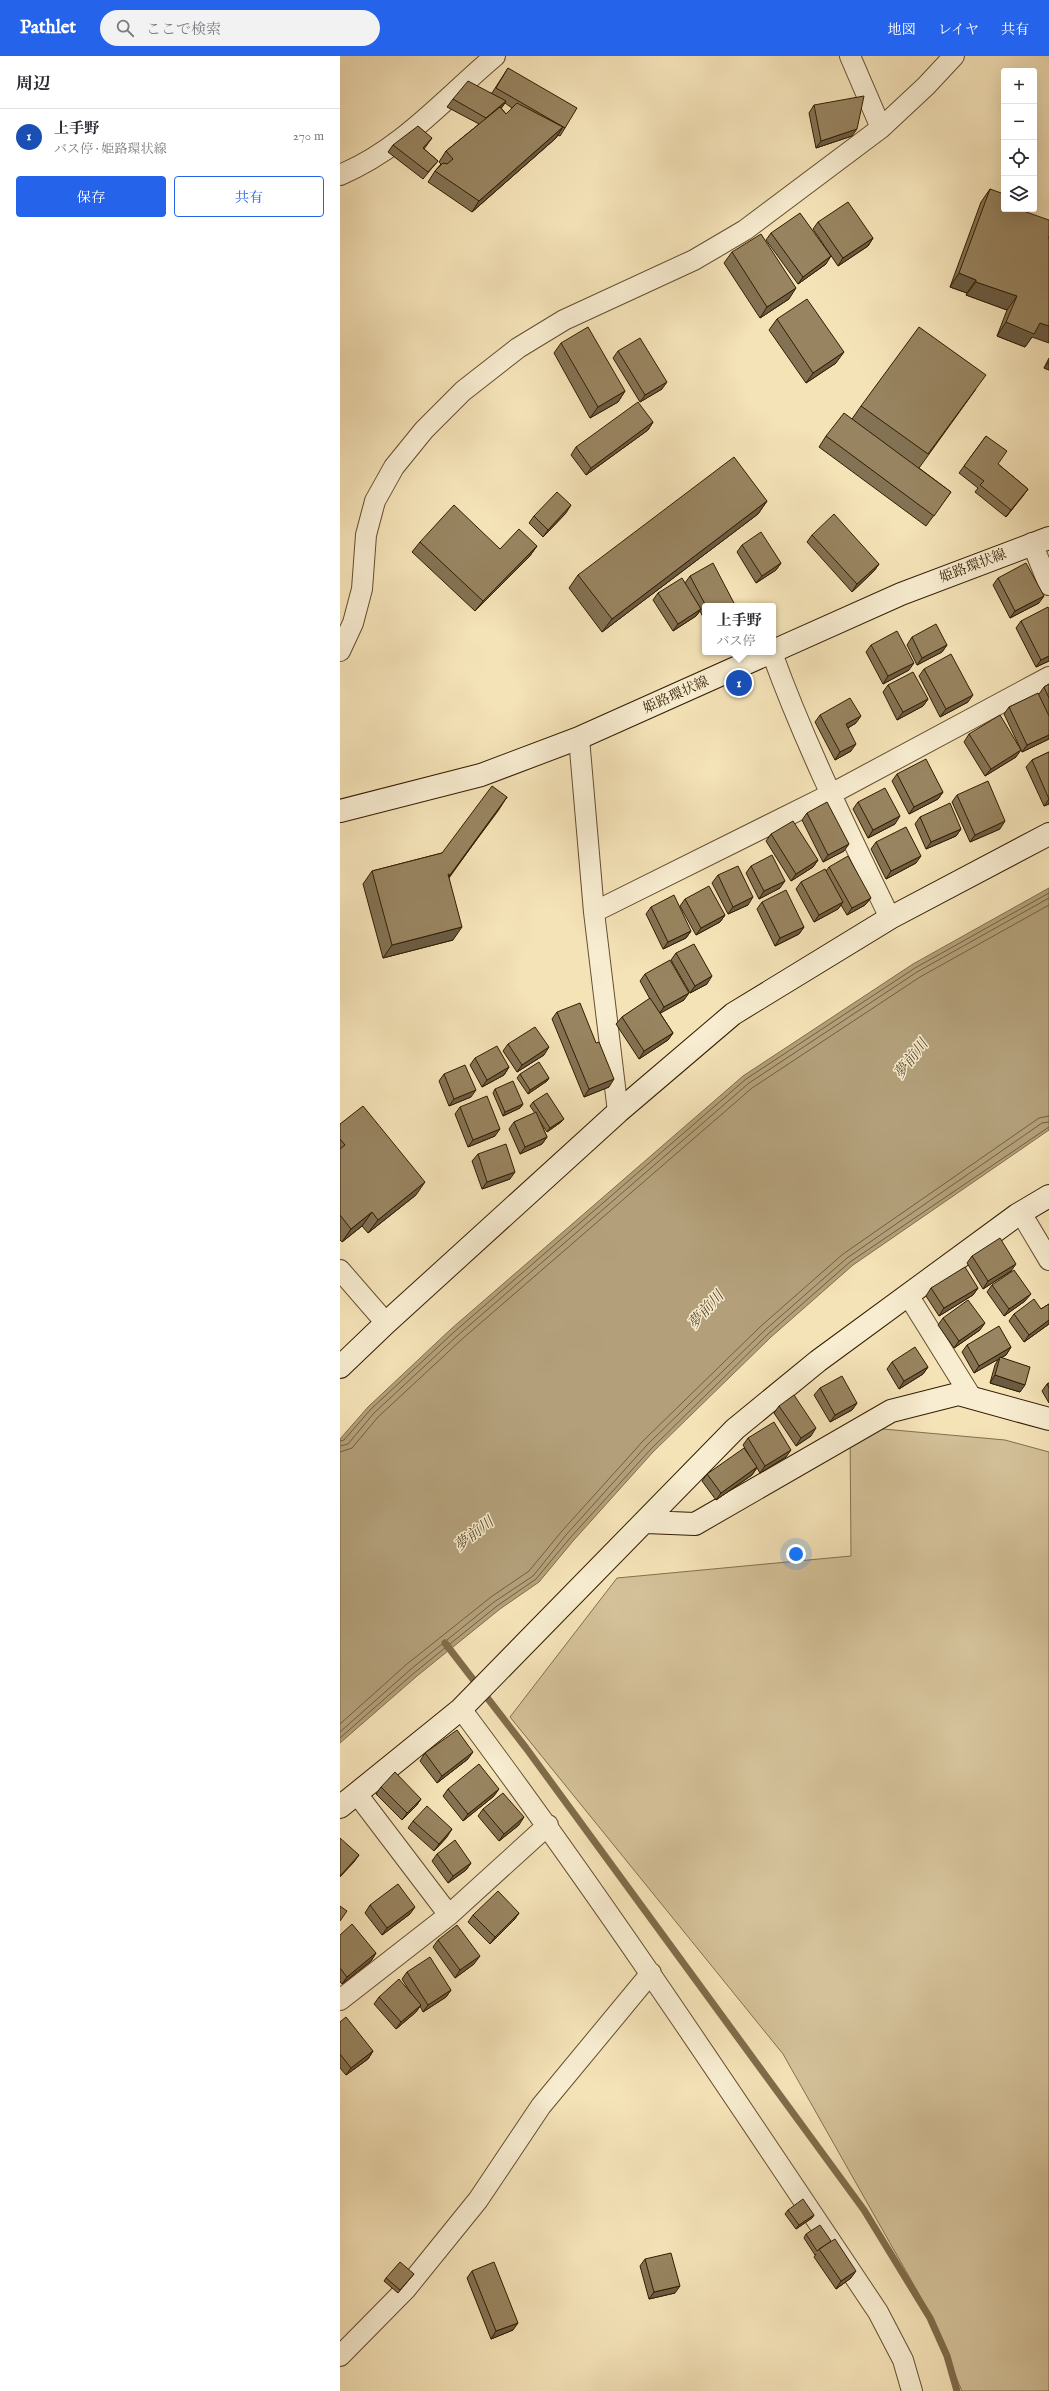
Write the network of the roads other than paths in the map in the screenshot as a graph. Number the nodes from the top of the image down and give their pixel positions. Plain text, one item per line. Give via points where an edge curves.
1 (495, 56) edge
2 (850, 56) edge
3 (954, 56) edge
4 (881, 128) junction
5 (340, 175) edge
6 (1041, 541) edge
7 (1049, 585) edge
8 (340, 651) edge
9 (776, 651) edge
10 (767, 655) edge
11 (773, 655) edge
12 (1049, 677) edge
13 (579, 738) junction
14 (830, 794) junction
15 (340, 811) edge
16 (1049, 834) edge
17 (594, 912) junction
18 (890, 918) junction
19 (618, 1112) junction
20 (1049, 1196) edge
21 (1021, 1213) junction
22 (1049, 1260) edge
23 (340, 1270) edge
24 (908, 1295) junction
25 (386, 1322) junction
26 (340, 1368) edge
27 (972, 1398) junction
28 (1049, 1419) edge
29 (646, 1522) junction
30 (462, 1709) junction
31 (357, 1794) junction
32 (340, 1807) edge
33 (548, 1825) junction
34 (449, 1915) junction
35 (651, 1972) junction
36 (340, 2000) edge
37 (340, 2356) edge
38 (912, 2391) edge

1 - 5 street via 391,148
2 - 4 street
3 - 4 street
4 - 8 street via 745,230 694,260 564,320 518,348 463,391 424,430 394,467 375,501 366,535 362,589 353,623
6 - 7 street
6 - 9 street, 姫路環状線 via 901,594
10 - 13 street, 姫路環状線
11 - 14 street via 789,700
12 - 14 street
13 - 15 street, 姫路環状線 via 481,775
13 - 17 street
14 - 17 street
14 - 18 street
16 - 18 street
17 - 19 street
18 - 19 street via 733,1014
19 - 25 street
20 - 21 street
21 - 22 street
21 - 24 street
23 - 25 street
24 - 27 street
24 - 29 street via 818,1361 735,1429
25 - 26 street
27 - 28 street
27 - 29 street via 958,1394 891,1411 695,1524
29 - 30 street
30 - 31 street
30 - 33 street
31 - 32 street
31 - 34 street
33 - 34 street
33 - 35 street
34 - 36 street
35 - 37 street via 541,2106 473,2206 406,2289
35 - 38 street via 878,2312 903,2360

